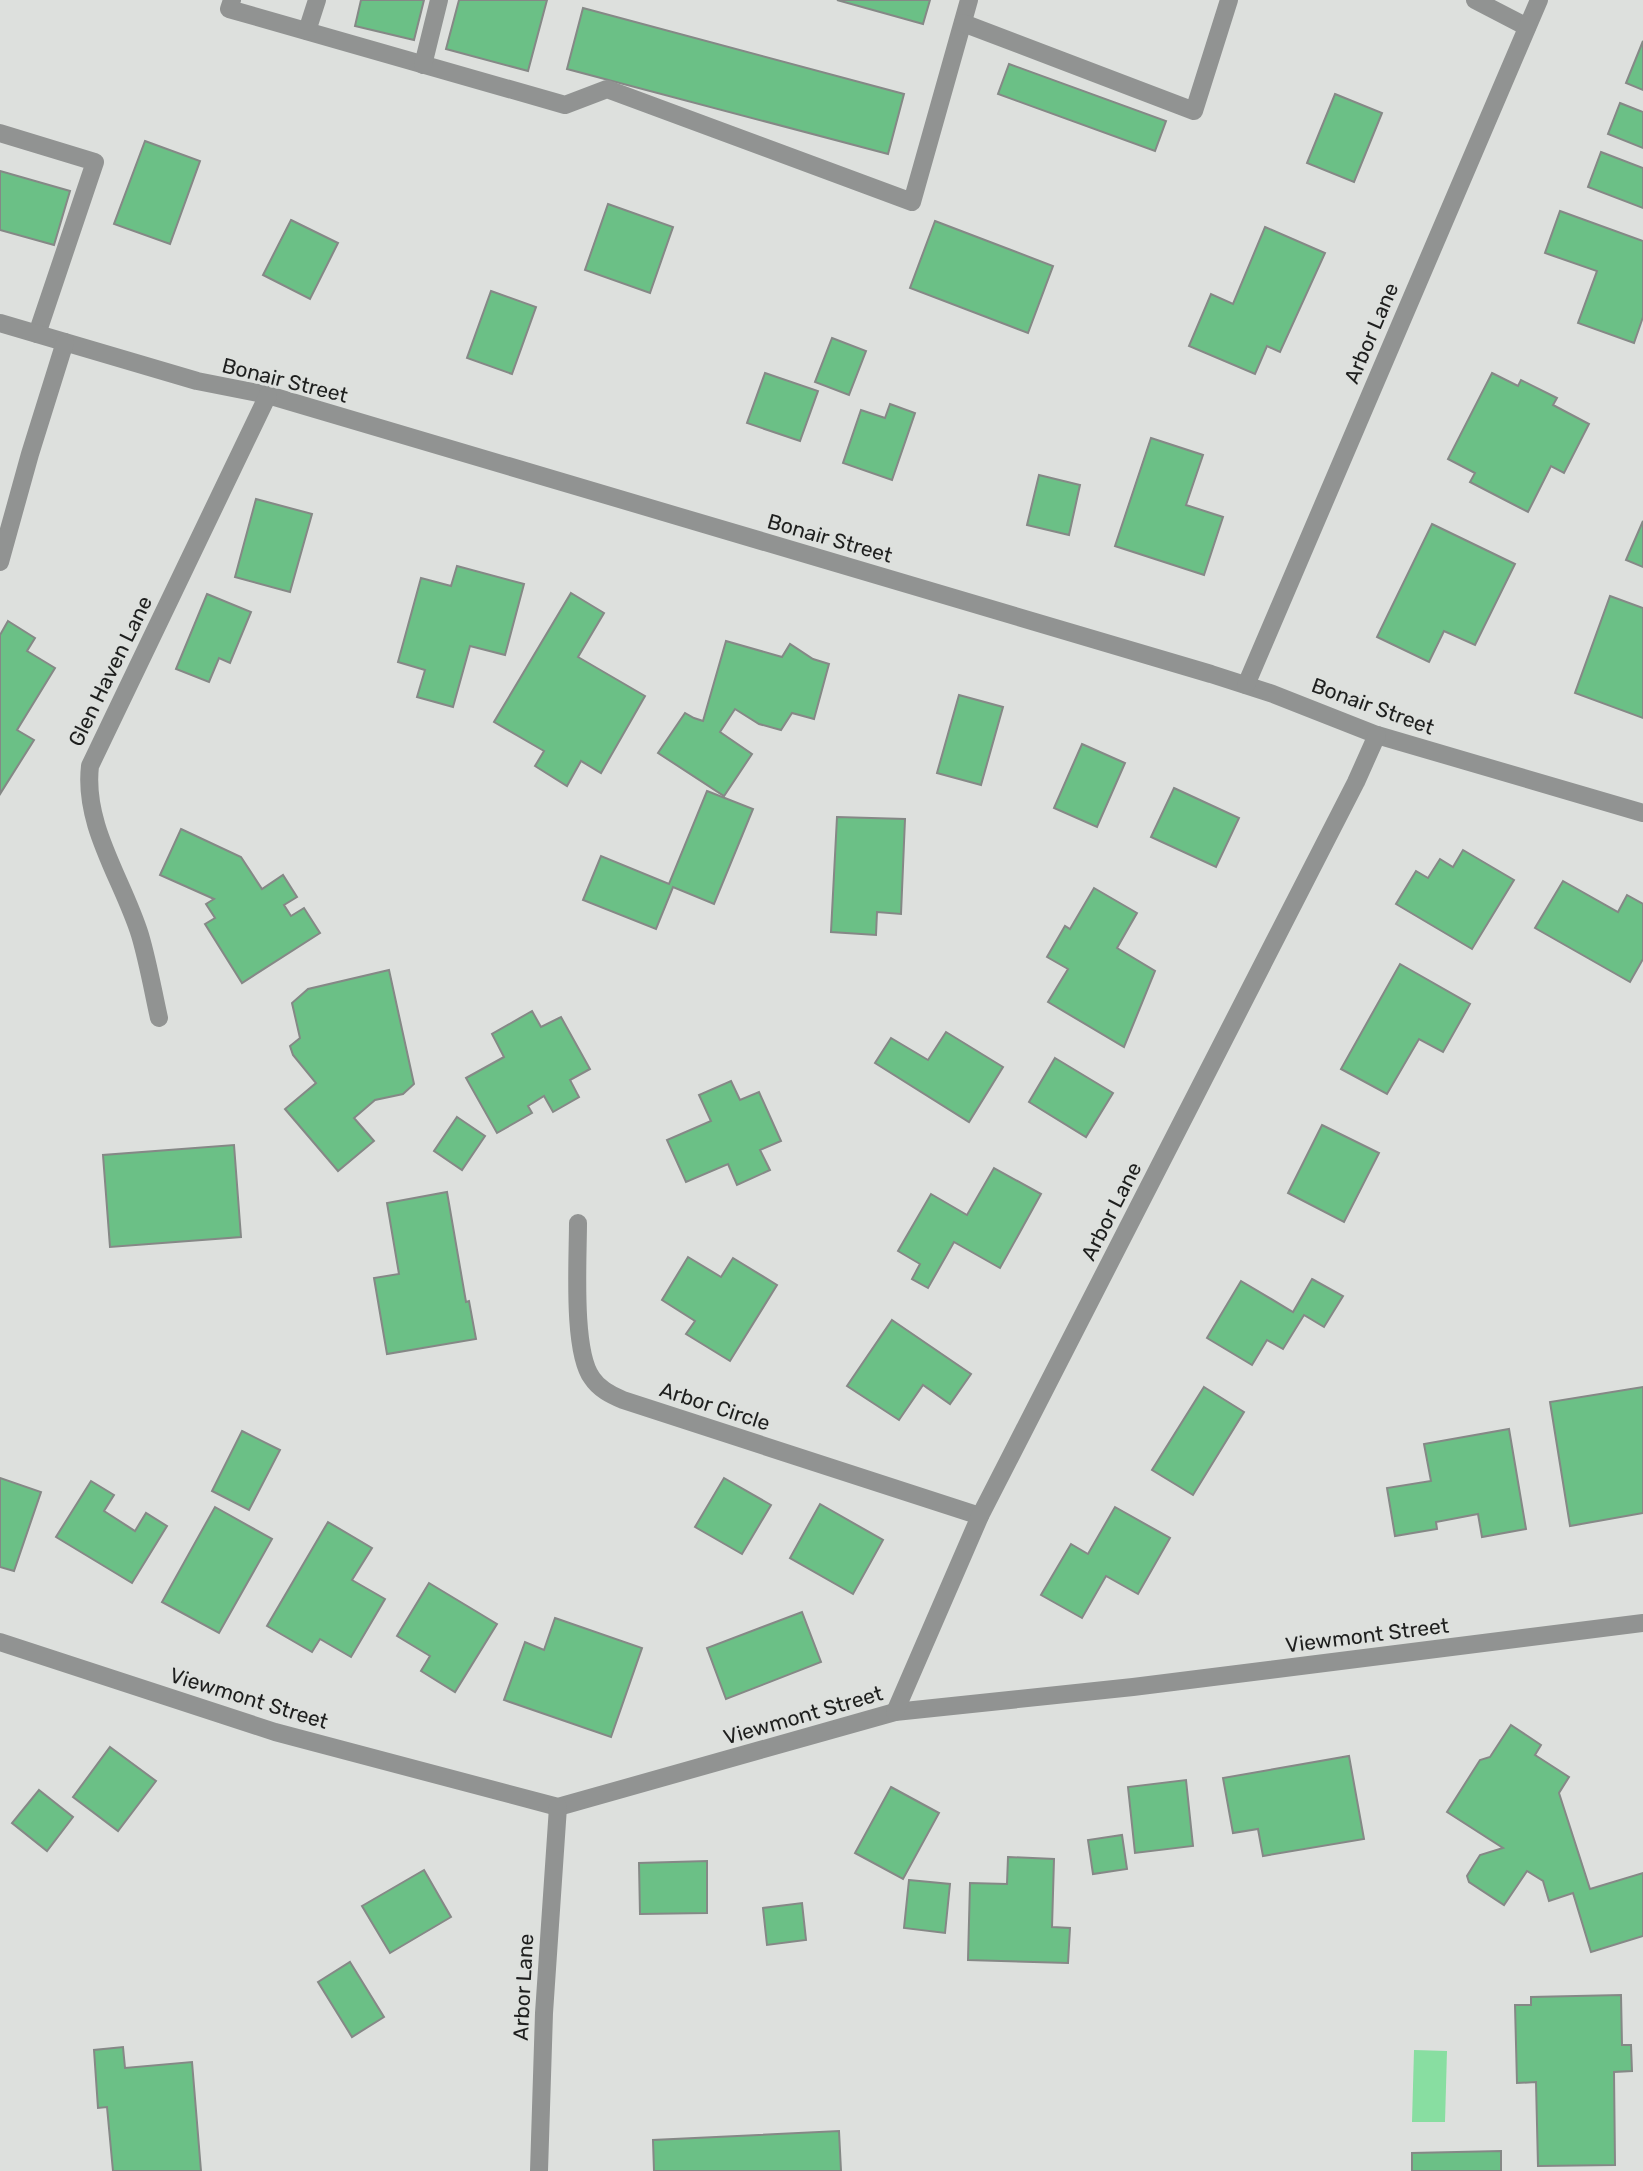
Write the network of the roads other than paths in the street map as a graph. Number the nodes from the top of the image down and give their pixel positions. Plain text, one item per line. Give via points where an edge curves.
1 (232, 0) edge
2 (317, 0) edge
3 (439, 0) edge
4 (969, 0) edge
5 (1229, 0) edge
6 (1475, 0) edge
7 (1539, 0) edge
8 (962, 23) junction
9 (1527, 27) junction
10 (307, 31) junction
11 (423, 65) junction
12 (0, 133) edge
13 (0, 323) edge
14 (37, 334) junction
15 (65, 342) junction
16 (268, 396) junction
17 (0, 562) edge
18 (1246, 685) junction
19 (1377, 735) junction
20 (1643, 813) edge
21 (159, 1018) dead end
22 (578, 1223) dead end
23 (980, 1516) junction
24 (1643, 1623) edge
25 (0, 1642) edge
26 (895, 1712) junction
27 (558, 1807) junction
28 (540, 2171) edge

1 - 10 street via 229,9
2 - 10 street
3 - 11 street
4 - 8 street
5 - 8 street via 1194,111
6 - 9 street
7 - 9 street, Arbor Lane
8 - 11 street via 912,202 607,89 565,105
9 - 18 street, Arbor Lane
10 - 11 street
12 - 14 street via 95,162
13 - 14 street, Bonair Street
14 - 15 street, Bonair Street
15 - 16 street, Bonair Street via 197,381
15 - 17 street
16 - 18 street, Bonair Street
16 - 21 street, Glen Haven Lane via 90,766 95,820 140,934
18 - 19 street, Bonair Street
19 - 20 street, Bonair Street
19 - 23 street, Arbor Lane
22 - 23 street, Arbor Circle via 580,1345 586,1368 600,1387 623,1399
23 - 26 street, Arbor Lane
24 - 26 street, Viewmont Street
25 - 27 street, Viewmont Street via 275,1732
26 - 27 street, Viewmont Street
27 - 28 street, Arbor Lane via 544,2012

